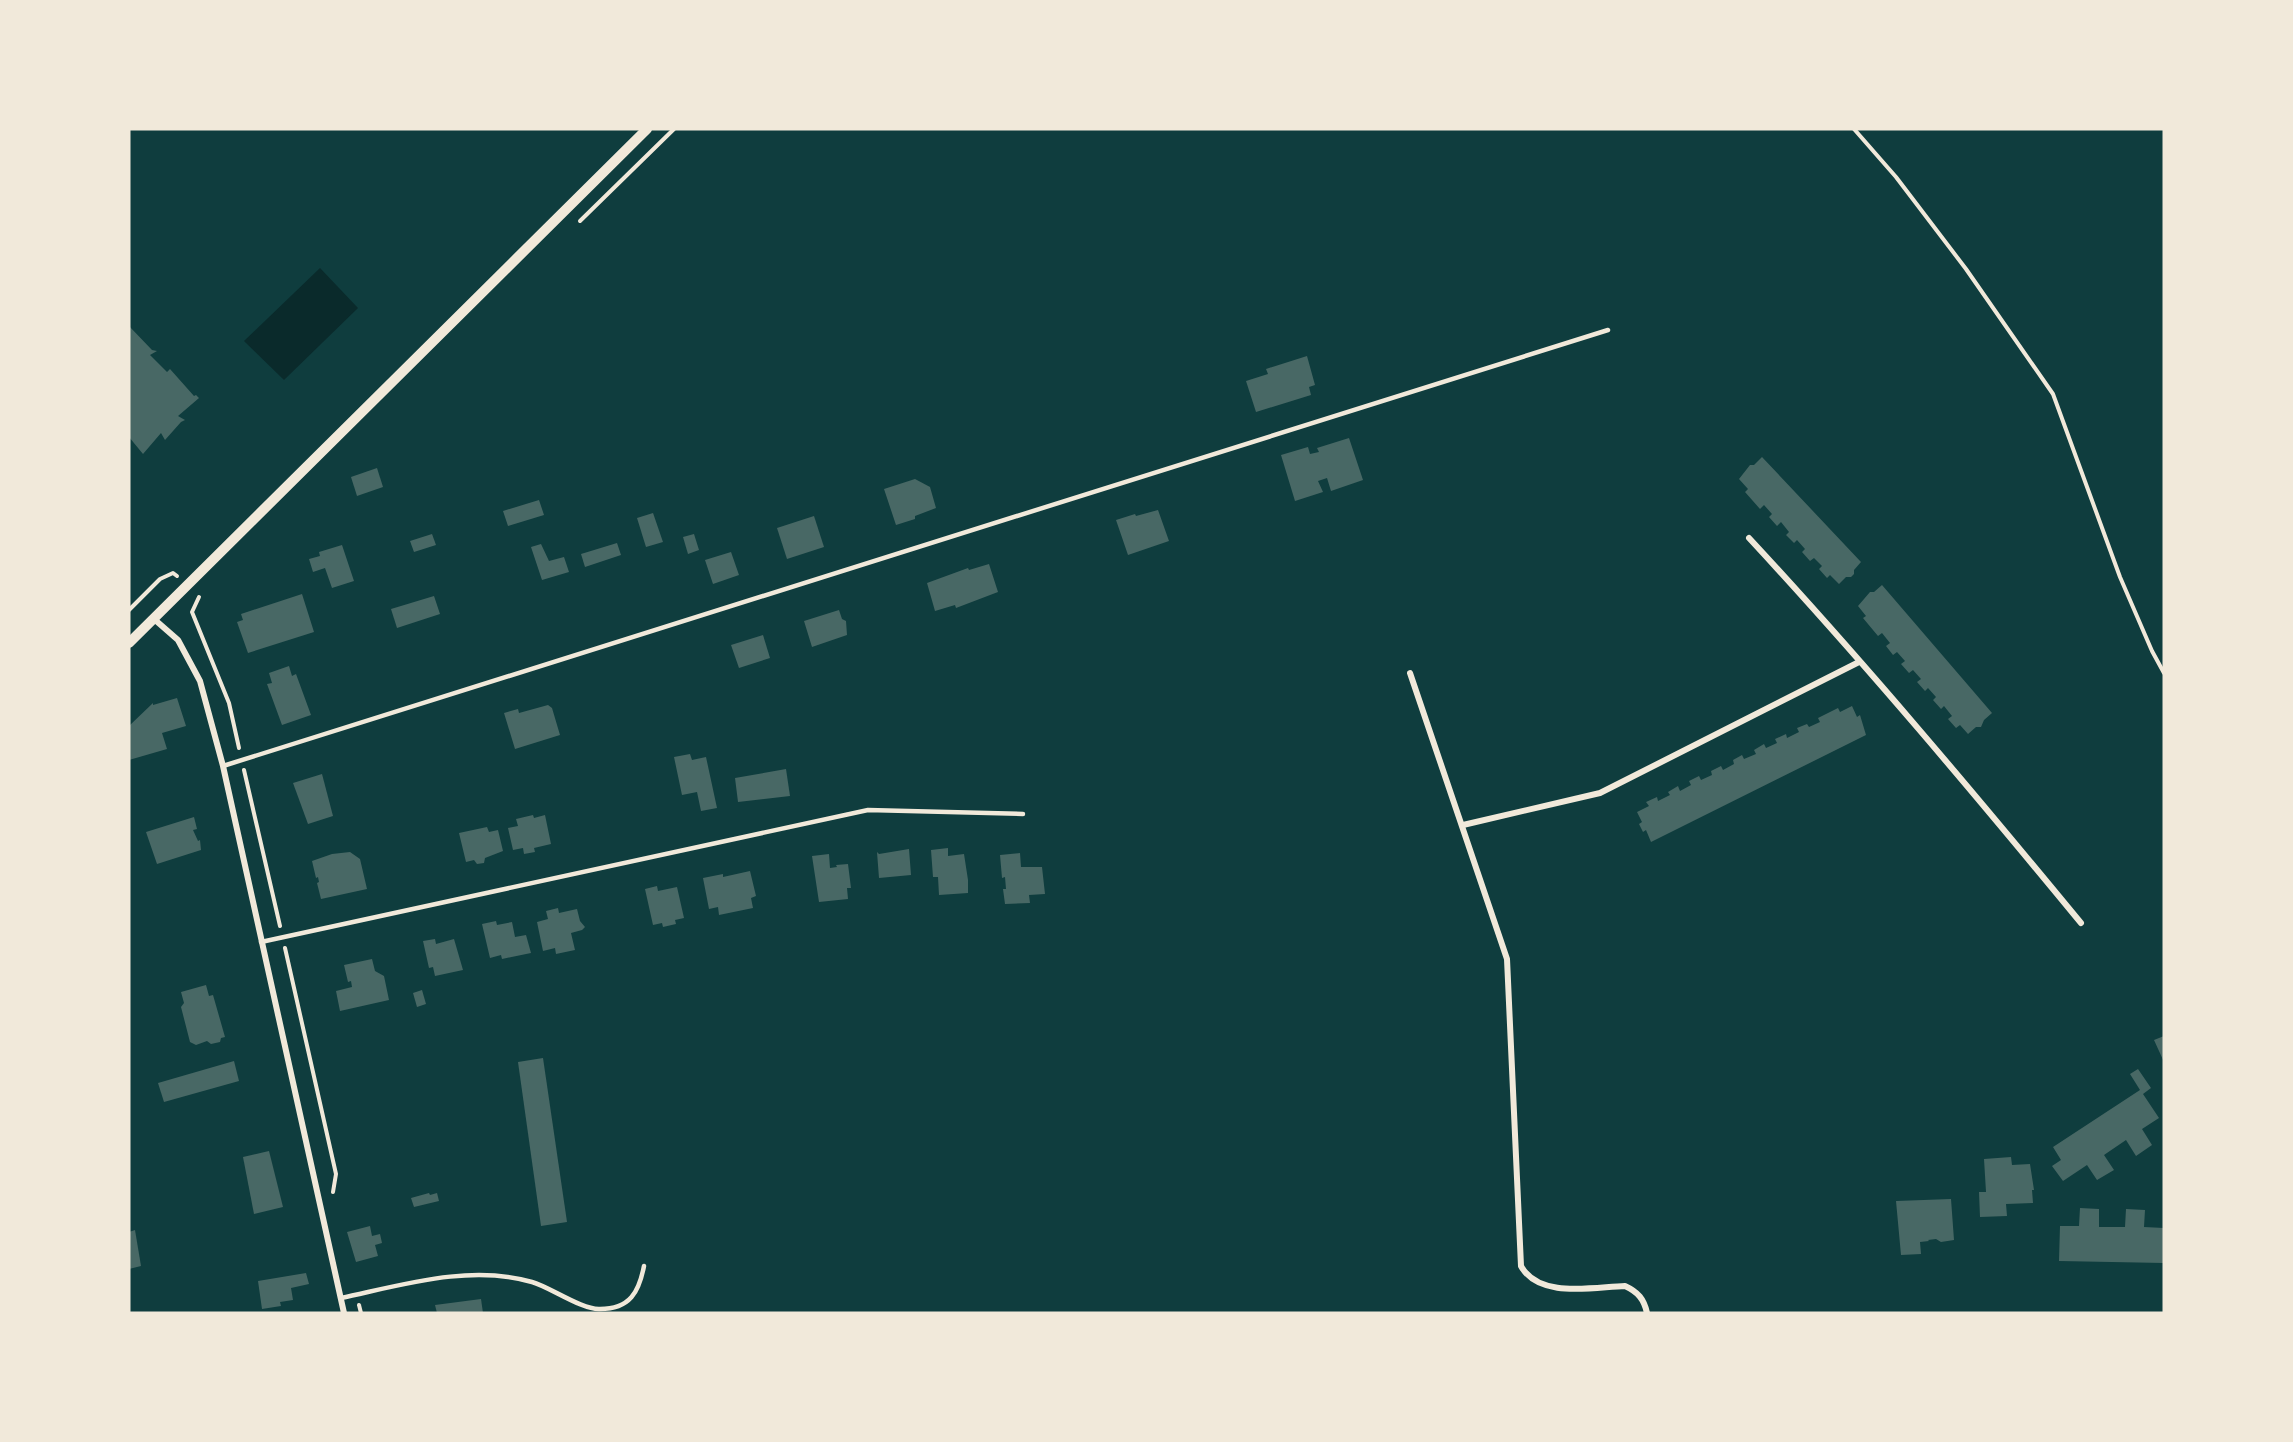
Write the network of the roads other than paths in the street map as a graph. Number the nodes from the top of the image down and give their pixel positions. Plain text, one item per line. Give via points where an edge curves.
1 (647, 129) edge
2 (1608, 330) dead end
3 (1749, 538) dead end
4 (154, 619) junction
5 (129, 643) edge
6 (1859, 662) junction
7 (1410, 673) dead end
8 (223, 766) junction
9 (1023, 814) dead end
10 (1463, 825) junction
11 (2081, 922) dead end
12 (261, 942) junction
13 (644, 1266) dead end
14 (340, 1298) junction
15 (344, 1313) edge
16 (1647, 1313) edge

1 - 4 street
2 - 8 lane
3 - 6 street
4 - 5 street
4 - 8 street via 178,640 200,681
6 - 10 street via 1600,793
6 - 11 street
7 - 10 street
8 - 12 street
9 - 12 lane via 868,810
10 - 16 street via 1508,959 1521,1266 1533,1281 1544,1286 1625,1286 1644,1301
12 - 14 street
13 - 14 lane via 640,1287 623,1305 598,1310 533,1282 493,1274 451,1276
14 - 15 street

